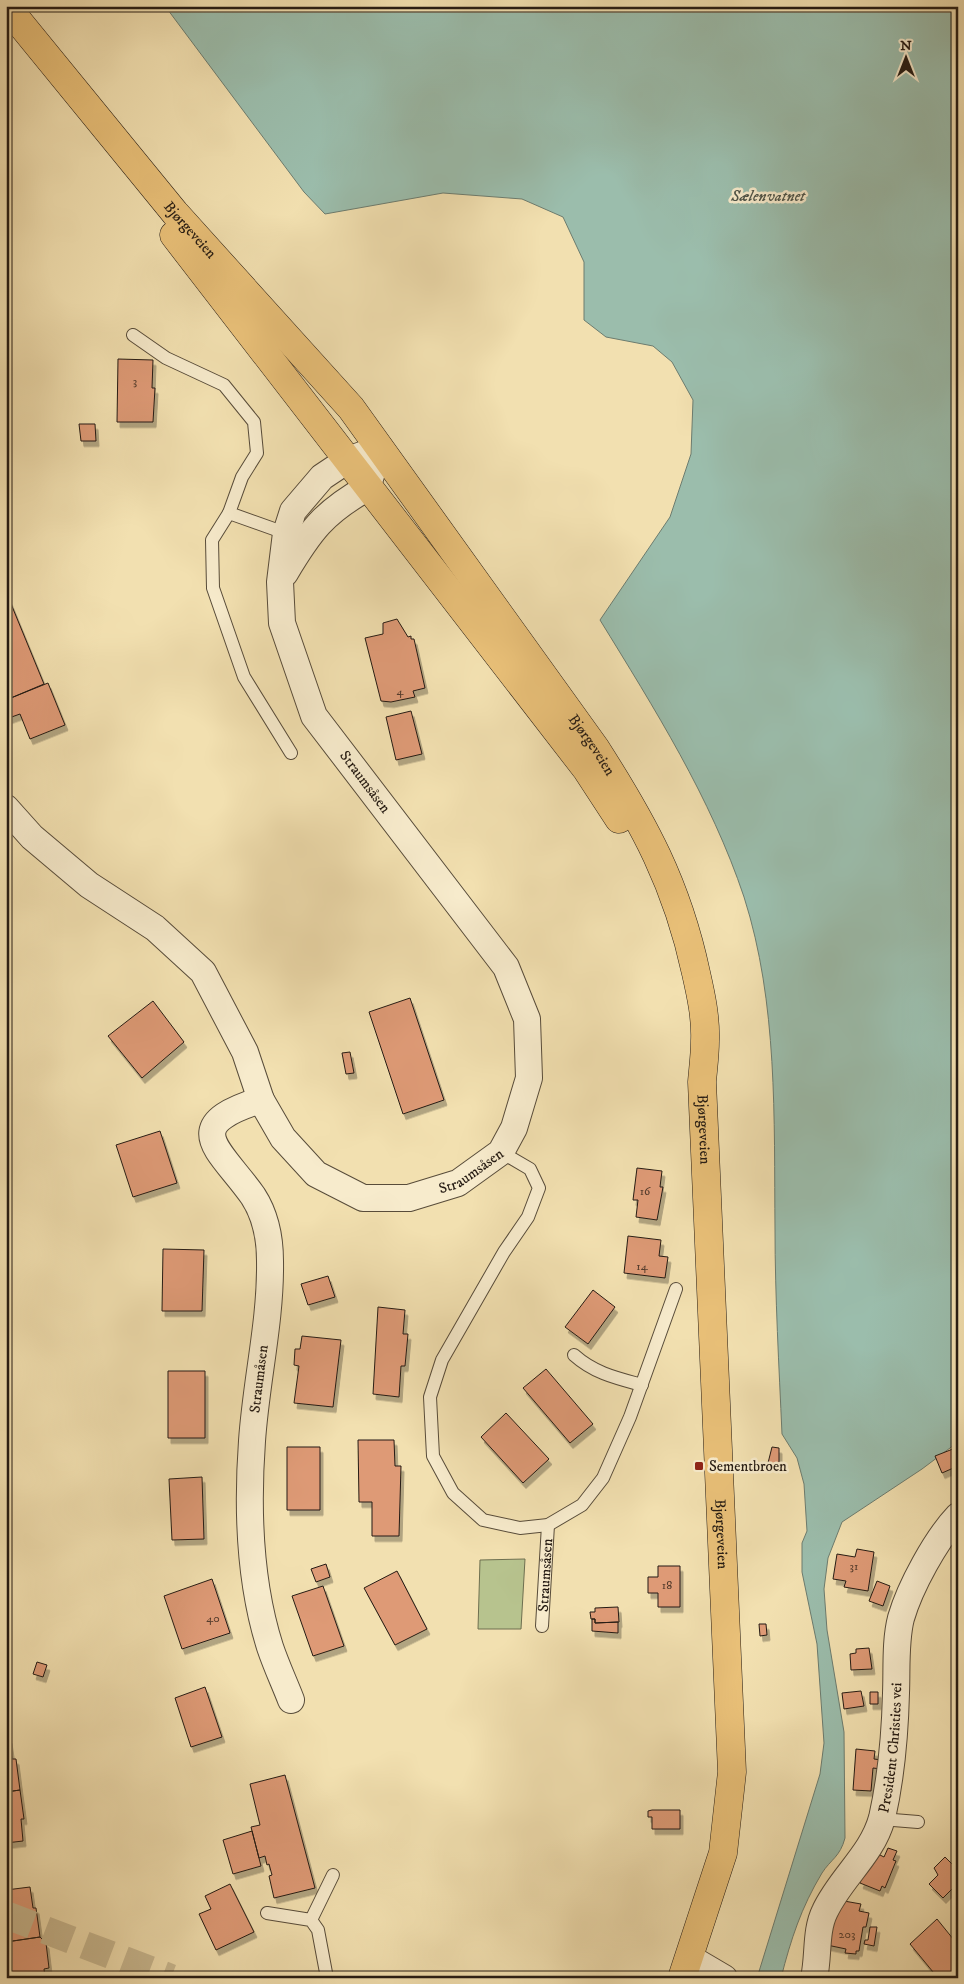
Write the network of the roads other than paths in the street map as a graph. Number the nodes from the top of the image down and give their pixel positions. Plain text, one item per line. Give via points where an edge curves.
1 (6, 7) edge
2 (133, 335) dead end
3 (380, 448) junction
4 (346, 461) junction
5 (367, 488) junction
6 (229, 513) junction
7 (295, 537) junction
8 (291, 753) dead end
9 (6, 808) edge
10 (702, 1082) junction
11 (262, 1100) junction
12 (501, 1152) junction
13 (676, 1289) dead end
14 (574, 1355) dead end
15 (642, 1385) junction
16 (958, 1516) edge
17 (548, 1525) junction
18 (542, 1626) dead end
19 (291, 1700) dead end
20 (881, 1819) junction
21 (918, 1822) dead end
22 (333, 1875) dead end
23 (267, 1913) dead end
24 (311, 1920) junction
25 (686, 1968) edge
26 (327, 1978) edge
27 (724, 1978) edge
28 (814, 1978) edge

1 - 3 main road, Bjørgeveien via 175,213 351,408
1 - 4 main road, Bjørgeveien via 214,290
2 - 6 lane via 166,358 224,386 254,422 257,453 242,477
3 - 4 street
3 - 5 street
3 - 10 main road, Bjørgeveien via 596,749 657,852 678,906 703,1005
4 - 5 main road, Bjørgeveien
4 - 7 street via 322,477 293,512
5 - 7 street via 338,504
5 - 10 main road, Bjørgeveien via 587,770 619,819 662,901 677,947
6 - 7 lane
6 - 8 lane via 212,540 213,588 244,678
7 - 12 street, Straumsåsen via 280,582 282,623 314,716 506,967 527,1019 530,1078 514,1128
9 - 11 street, Straumsåsen via 32,837 89,885 155,928 203,972 245,1052
10 - 25 main road, Bjørgeveien via 732,1772 722,1853
11 - 12 street, Straumsåsen via 283,1138 316,1174 363,1198 409,1198 458,1183
11 - 19 street, Straumåsen via 234,1108 219,1118 212,1135 217,1152 261,1211 270,1244 270,1274 252,1441 249,1522 256,1587 270,1647
12 - 17 lane via 530,1169 539,1188 528,1217 504,1252 442,1360 430,1397 433,1456 453,1492 483,1520 520,1528
13 - 15 lane
14 - 15 lane via 601,1374
15 - 17 lane via 603,1478 582,1505
16 - 20 street, President Christies vei via 924,1564 901,1617 887,1791
17 - 18 lane, Straumsåsen
20 - 21 lane
20 - 28 street, President Christies vei via 874,1842 824,1912
22 - 24 lane
23 - 24 lane
24 - 26 lane via 318,1930
25 - 27 street

